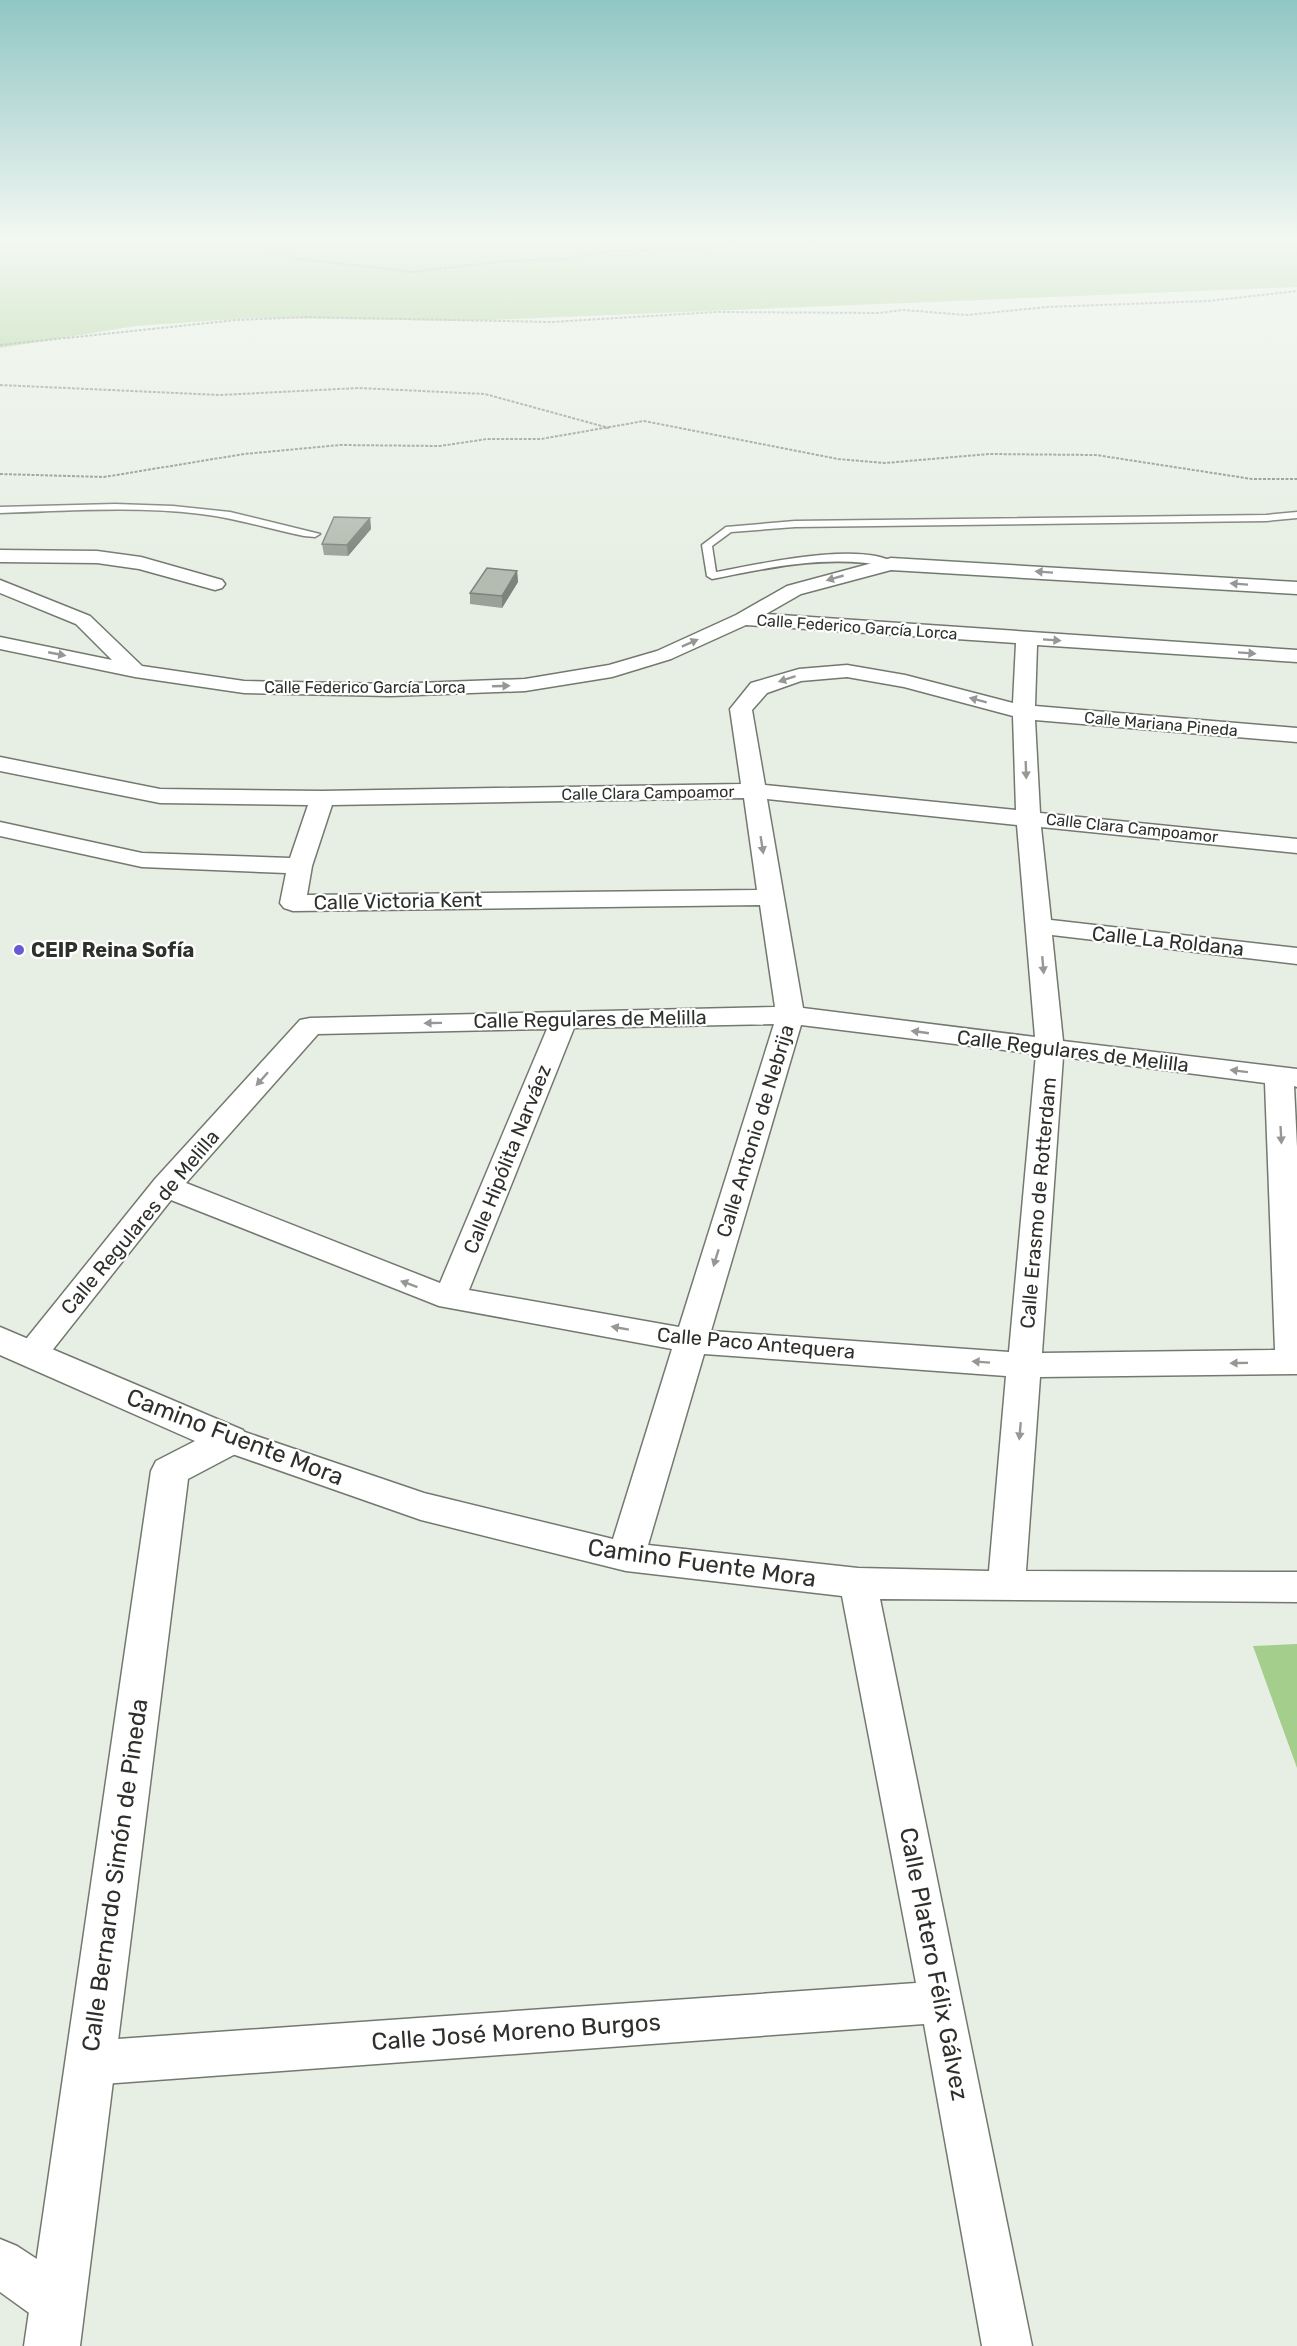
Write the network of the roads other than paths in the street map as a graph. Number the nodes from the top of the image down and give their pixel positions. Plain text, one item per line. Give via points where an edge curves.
1 (0, 510) edge
2 (1297, 515) edge
3 (315, 534) dead end
4 (0, 556) edge
5 (891, 564) junction
6 (215, 584) dead end
7 (0, 586) edge
8 (1297, 588) edge
9 (743, 619) junction
10 (1027, 639) junction
11 (0, 643) edge
12 (1297, 656) edge
13 (135, 671) junction
14 (1024, 712) junction
15 (1297, 735) edge
16 (0, 764) edge
17 (754, 791) junction
18 (322, 798) junction
19 (1028, 817) junction
20 (0, 829) edge
21 (1297, 846) edge
22 (300, 866) junction
23 (771, 897) junction
24 (1039, 926) junction
25 (1297, 956) edge
26 (790, 1015) junction
27 (564, 1020) junction
28 (1050, 1049) junction
29 (1288, 1077) edge
30 (166, 1186) junction
31 (450, 1298) junction
32 (692, 1341) junction
33 (16, 1347) edge
34 (1294, 1362) edge
35 (1025, 1365) junction
36 (230, 1440) junction
37 (626, 1557) junction
38 (858, 1583) junction
39 (1006, 1586) junction
40 (1297, 1587) edge
41 (942, 2001) junction
42 (89, 2063) junction
43 (0, 2263) edge
44 (54, 2324) edge
45 (1007, 2346) edge

1 - 3 lane via 144,506 231,515 288,532
2 - 5 lane via 795,524 729,529 707,545 712,576 819,556
4 - 6 street via 141,563
8 -> 5 street
5 -> 9 street via 794,590
7 - 13 street via 83,620
9 - 10 street, Calle Federico García Lorca
13 -> 9 street, Calle Federico García Lorca via 244,687 392,690 525,685 612,671 664,655
10 -> 12 street, Calle Federico García Lorca
10 - 14 street
11 -> 13 street, Calle Federico García Lorca
14 - 15 street, Calle Mariana Pineda
14 -> 17 street, Calle Antonio de Nebrija via 905,681 847,671 799,675 759,688 741,709
14 -> 19 street, Calle Erasmo de Rotterdam
16 - 18 street, Calle Clara Campoamor via 160,796
17 - 18 street, Calle Clara Campoamor
17 - 19 street, Calle Clara Campoamor
17 -> 23 street, Calle Antonio de Nebrija
18 - 22 street, Calle Victoria Kent
19 - 21 street, Calle Clara Campoamor
19 - 24 street, Calle Erasmo de Rotterdam
20 - 22 street, Calle Victoria Kent via 142,861
22 - 23 street, Calle Victoria Kent via 293,903
23 - 26 street, Calle Antonio de Nebrija
24 - 25 street, Calle La Roldana
24 -> 28 street, Calle Erasmo de Rotterdam
26 - 27 street, Calle Regulares de Melilla
28 -> 26 street, Calle Regulares de Melilla
26 -> 32 street, Calle Antonio de Nebrija
27 -> 30 street, Calle Regulares de Melilla via 310,1026
27 - 31 street, Calle Hipólita Narváez
29 -> 28 street, Calle Regulares de Melilla
28 - 35 street, Calle Erasmo de Rotterdam
29 -> 34 street
31 -> 30 street, Calle Paco Antequera
30 - 33 street, Calle Regulares de Melilla
32 -> 31 street, Calle Paco Antequera
35 -> 32 street, Calle Paco Antequera
32 - 37 street, Calle Antonio de Nebrija
33 - 36 street, Camino Fuente Mora
34 -> 35 street, Calle Paco Antequera
35 -> 39 street, Calle Erasmo de Rotterdam
36 - 37 street, Camino Fuente Mora via 421,1506
36 - 42 street, Calle Bernardo Simón de Pineda via 170,1472
37 - 38 street, Camino Fuente Mora
38 - 39 street, Camino Fuente Mora
38 - 41 street, Calle Platero Félix Gálvez
39 - 40 street, Camino Fuente Mora
41 - 42 street, Calle José Moreno Burgos
41 - 45 street, Calle Platero Félix Gálvez
42 - 44 street, Calle Bernardo Simón de Pineda
43 - 44 street

